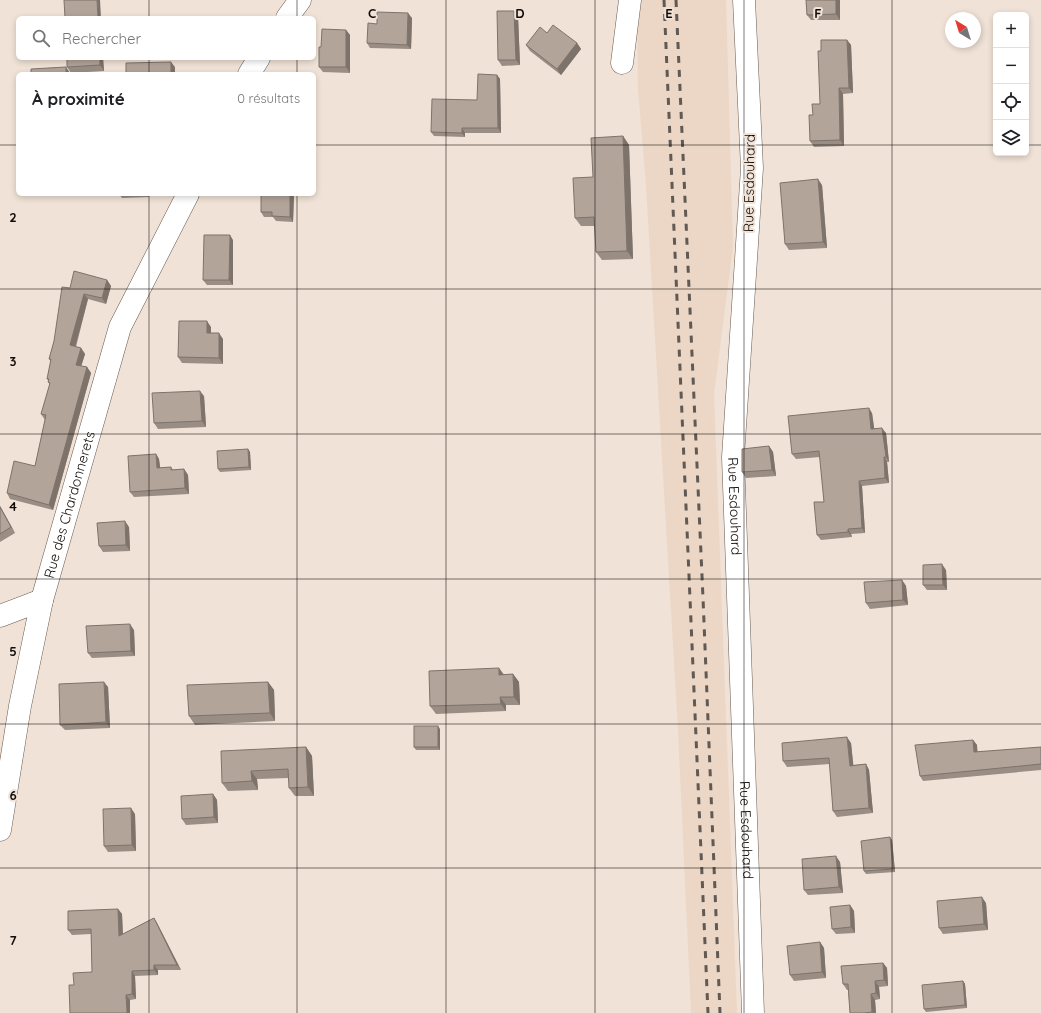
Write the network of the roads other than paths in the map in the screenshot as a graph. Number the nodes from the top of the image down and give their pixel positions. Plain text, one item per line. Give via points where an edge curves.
1 (300, 0) edge
2 (630, 0) edge
3 (744, 0) edge
4 (288, 16) edge
5 (258, 60) edge
6 (622, 62) dead end
7 (250, 72) edge
8 (187, 196) edge
9 (42, 600) junction
10 (0, 616) edge
11 (0, 830) edge
12 (753, 1013) edge

1 - 4 street
2 - 6 street
3 - 12 street, Rue Esdouhard via 752,168 733,457
5 - 7 street
8 - 9 street, Rue des Chardonnerets via 120,327
9 - 10 street
9 - 11 street, Rue des Chardonnerets via 20,706

